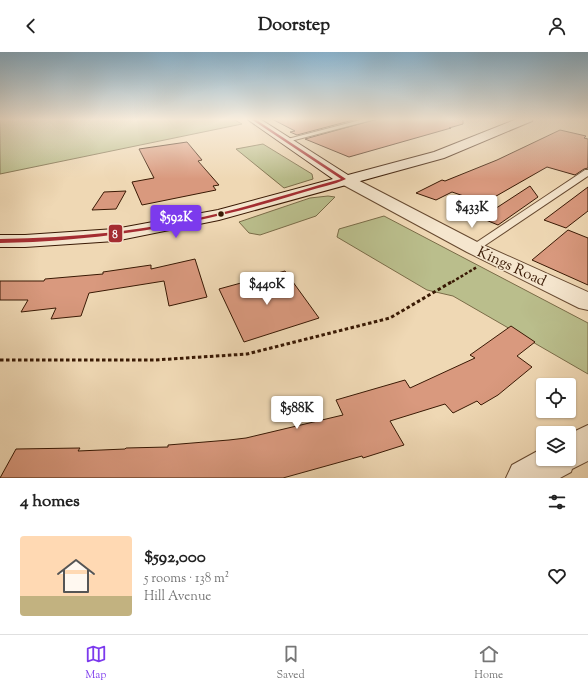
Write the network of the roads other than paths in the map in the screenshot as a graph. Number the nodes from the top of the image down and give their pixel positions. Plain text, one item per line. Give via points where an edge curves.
1 (280, 139) edge
2 (292, 139) edge
3 (479, 139) edge
4 (283, 141) junction
5 (588, 172) edge
6 (344, 180) junction
7 (0, 241) edge
8 (474, 248) junction
9 (588, 302) edge
10 (588, 442) edge
11 (576, 449) edge
12 (546, 466) edge
13 (525, 478) edge

1 - 4 street, Kings Road
2 - 4 lane
3 - 6 street via 439,155
4 - 6 street, Kings Road
5 - 8 lane
6 - 7 street via 219,215 115,235
6 - 8 street, Kings Road
8 - 9 street, Kings Road
10 - 11 street
12 - 13 street

